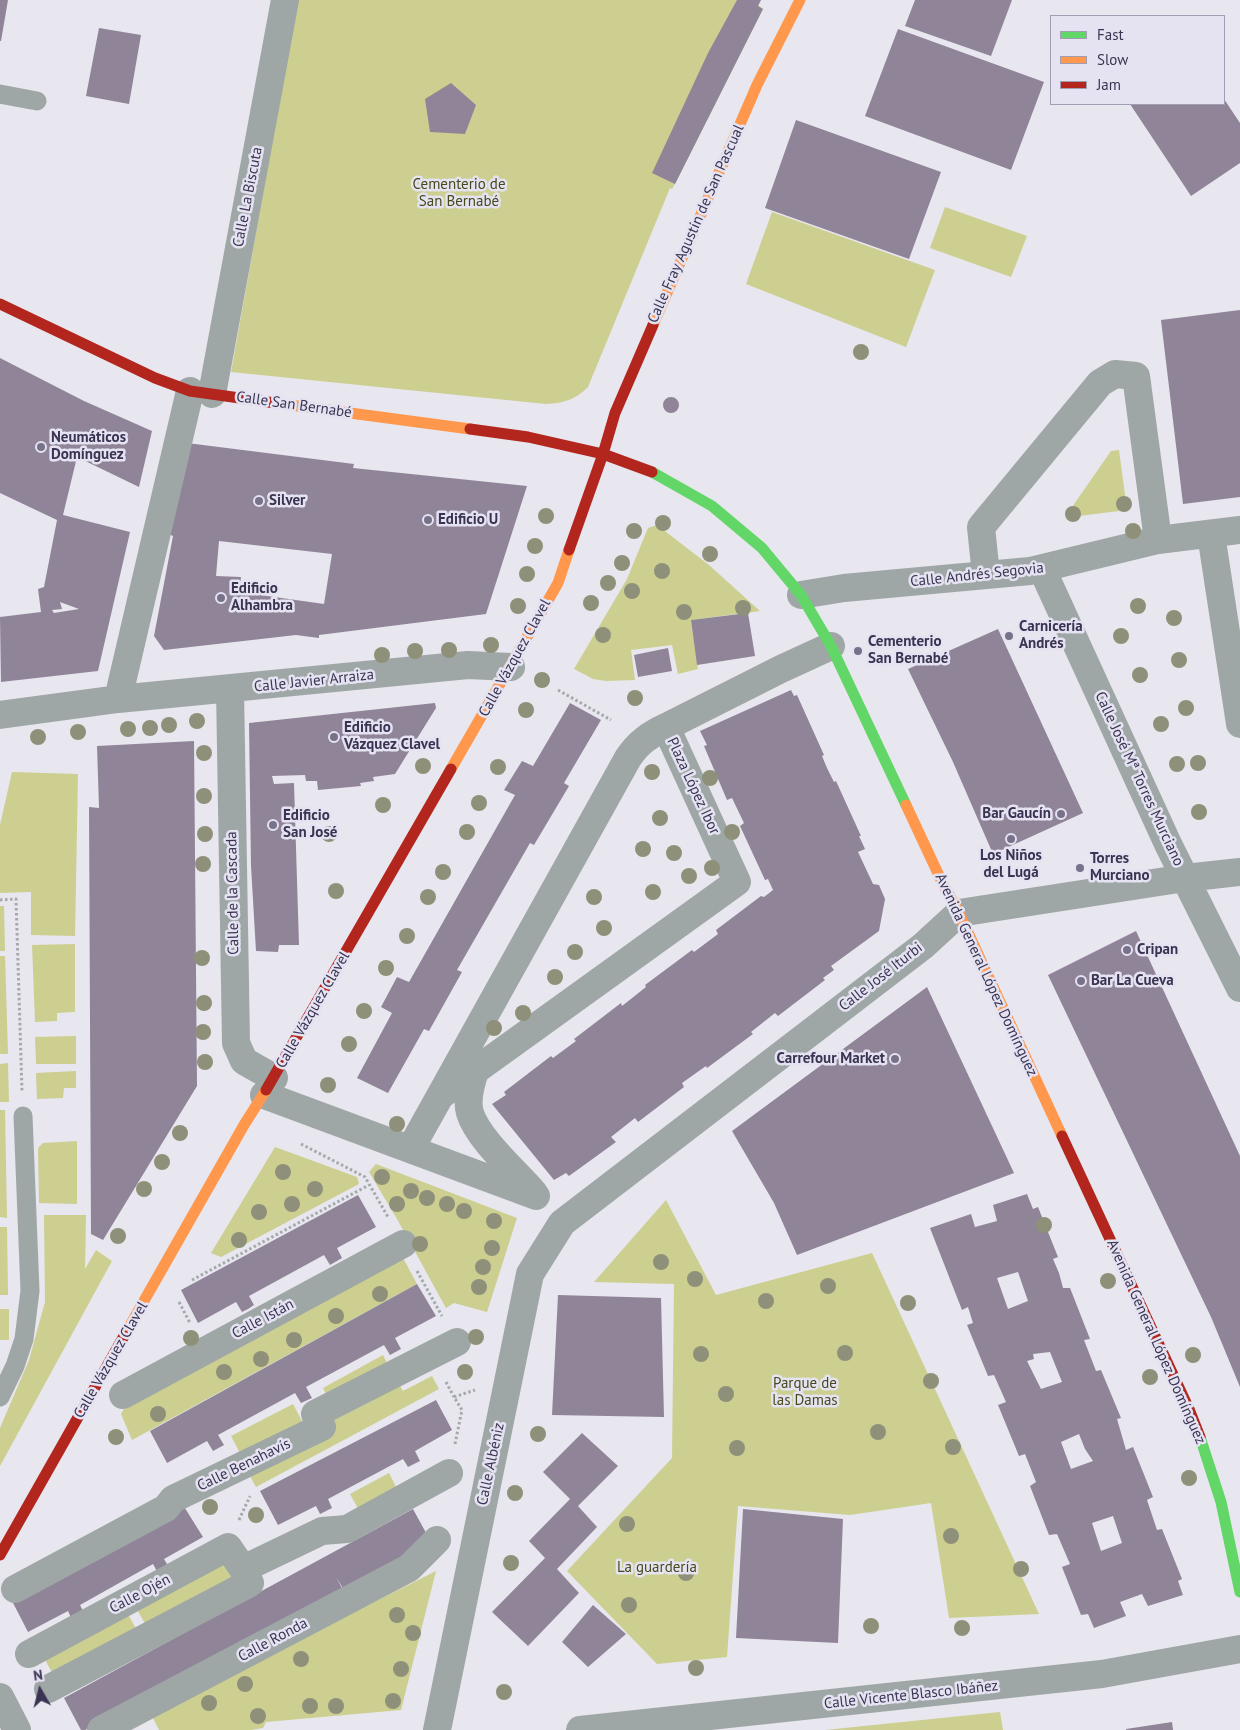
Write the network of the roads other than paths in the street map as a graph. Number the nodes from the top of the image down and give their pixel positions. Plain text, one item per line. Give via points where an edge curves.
1 (285, 0) edge
2 (800, 0) edge
3 (0, 94) edge
4 (37, 101) dead end
5 (0, 304) edge
6 (201, 392) junction
7 (603, 454) junction
8 (1240, 530) edge
9 (1211, 534) junction
10 (1158, 540) junction
11 (1042, 568) junction
12 (986, 575) junction
13 (801, 595) junction
14 (831, 646) junction
15 (510, 667) junction
16 (230, 689) junction
17 (118, 699) junction
18 (0, 715) edge
19 (1240, 724) edge
20 (666, 727) junction
21 (1240, 872) edge
22 (1185, 878) junction
23 (959, 913) junction
24 (1240, 988) edge
25 (475, 1071) junction
26 (269, 1087) junction
27 (440, 1096) junction
28 (23, 1116) road end
29 (411, 1148) junction
30 (536, 1196) junction
31 (569, 1218) junction
32 (403, 1244) dead end
33 (457, 1342) dead end
34 (123, 1395) dead end
35 (0, 1397) edge
36 (448, 1473) dead end
37 (438, 1540) dead end
38 (0, 1554) edge
39 (243, 1569) junction
40 (15, 1589) dead end
41 (1240, 1592) edge
42 (1240, 1649) edge
43 (29, 1654) dead end
44 (48, 1689) dead end
45 (0, 1697) edge
46 (17, 1730) edge
47 (101, 1730) edge
48 (437, 1730) edge
49 (580, 1730) edge

1 - 6 street, Calle La Biscuta
2 - 7 main road, Calle Fray Agustín de San Pascual via 757,85 685,248 615,412
3 - 4 lane
5 - 6 main road, Calle San Bernabé via 155,378
6 - 7 main road, Calle San Bernabé via 528,436
6 - 17 street
7 - 13 main road, Avenida General López Domínguez via 656,473 712,506 762,548
7 - 15 main road, Calle Vázquez Clavel via 558,583
8 - 9 street, Calle Andrés Segovia
9 - 10 street, Calle Andrés Segovia
9 - 19 street
10 - 11 street, Calle Andrés Segovia
10 - 12 street via 1136,376 1115,374 1100,383 981,527
11 - 12 street, Calle Andrés Segovia
11 - 22 street, Calle José Mª Torres Murciano
12 - 13 street, Calle Andrés Segovia
13 - 14 main road, Avenida General López Domínguez
14 - 20 street
14 - 23 main road, Avenida General López Domínguez
15 - 16 street, Calle Javier Arraiza via 468,666
15 - 26 main road, Calle Vázquez Clavel
16 - 17 street, Calle Javier Arraiza
16 - 26 street, Calle de la Cascada via 236,1043 244,1061
17 - 18 street, Calle Javier Arraiza
20 - 25 street, Plaza López Ibor via 737,882
20 - 27 street, Plaza López Ibor via 648,736 628,758
21 - 22 street
22 - 23 street
22 - 24 street, Calle José Mª Torres Murciano
23 - 31 street, Calle José Iturbi via 923,946
23 - 41 main road, Avenida General López Domínguez via 1189,1409 1222,1502
25 - 27 street, Plaza López Ibor
25 - 30 street via 469,1113 481,1134
26 - 29 street, Calle de la Cascada
26 - 38 main road, Calle Vázquez Clavel via 244,1125
27 - 29 street, Plaza López Ibor
28 - 35 lane via 30,1291 24,1339
29 - 30 street, Calle de la Cascada
30 - 31 street
31 - 48 street, Calle Albéniz via 530,1274
32 - 34 street, Calle Istán
33 - 40 street, Calle Benahavís via 315,1414 322,1427 173,1499 166,1508
36 - 39 street via 347,1528 322,1530
37 - 47 street, Calle Ronda via 410,1568
39 - 43 street, Calle Ojén via 228,1547
39 - 44 street via 250,1583
42 - 49 street, Calle Vicente Blasco Ibáñez via 1102,1674
45 - 46 street

